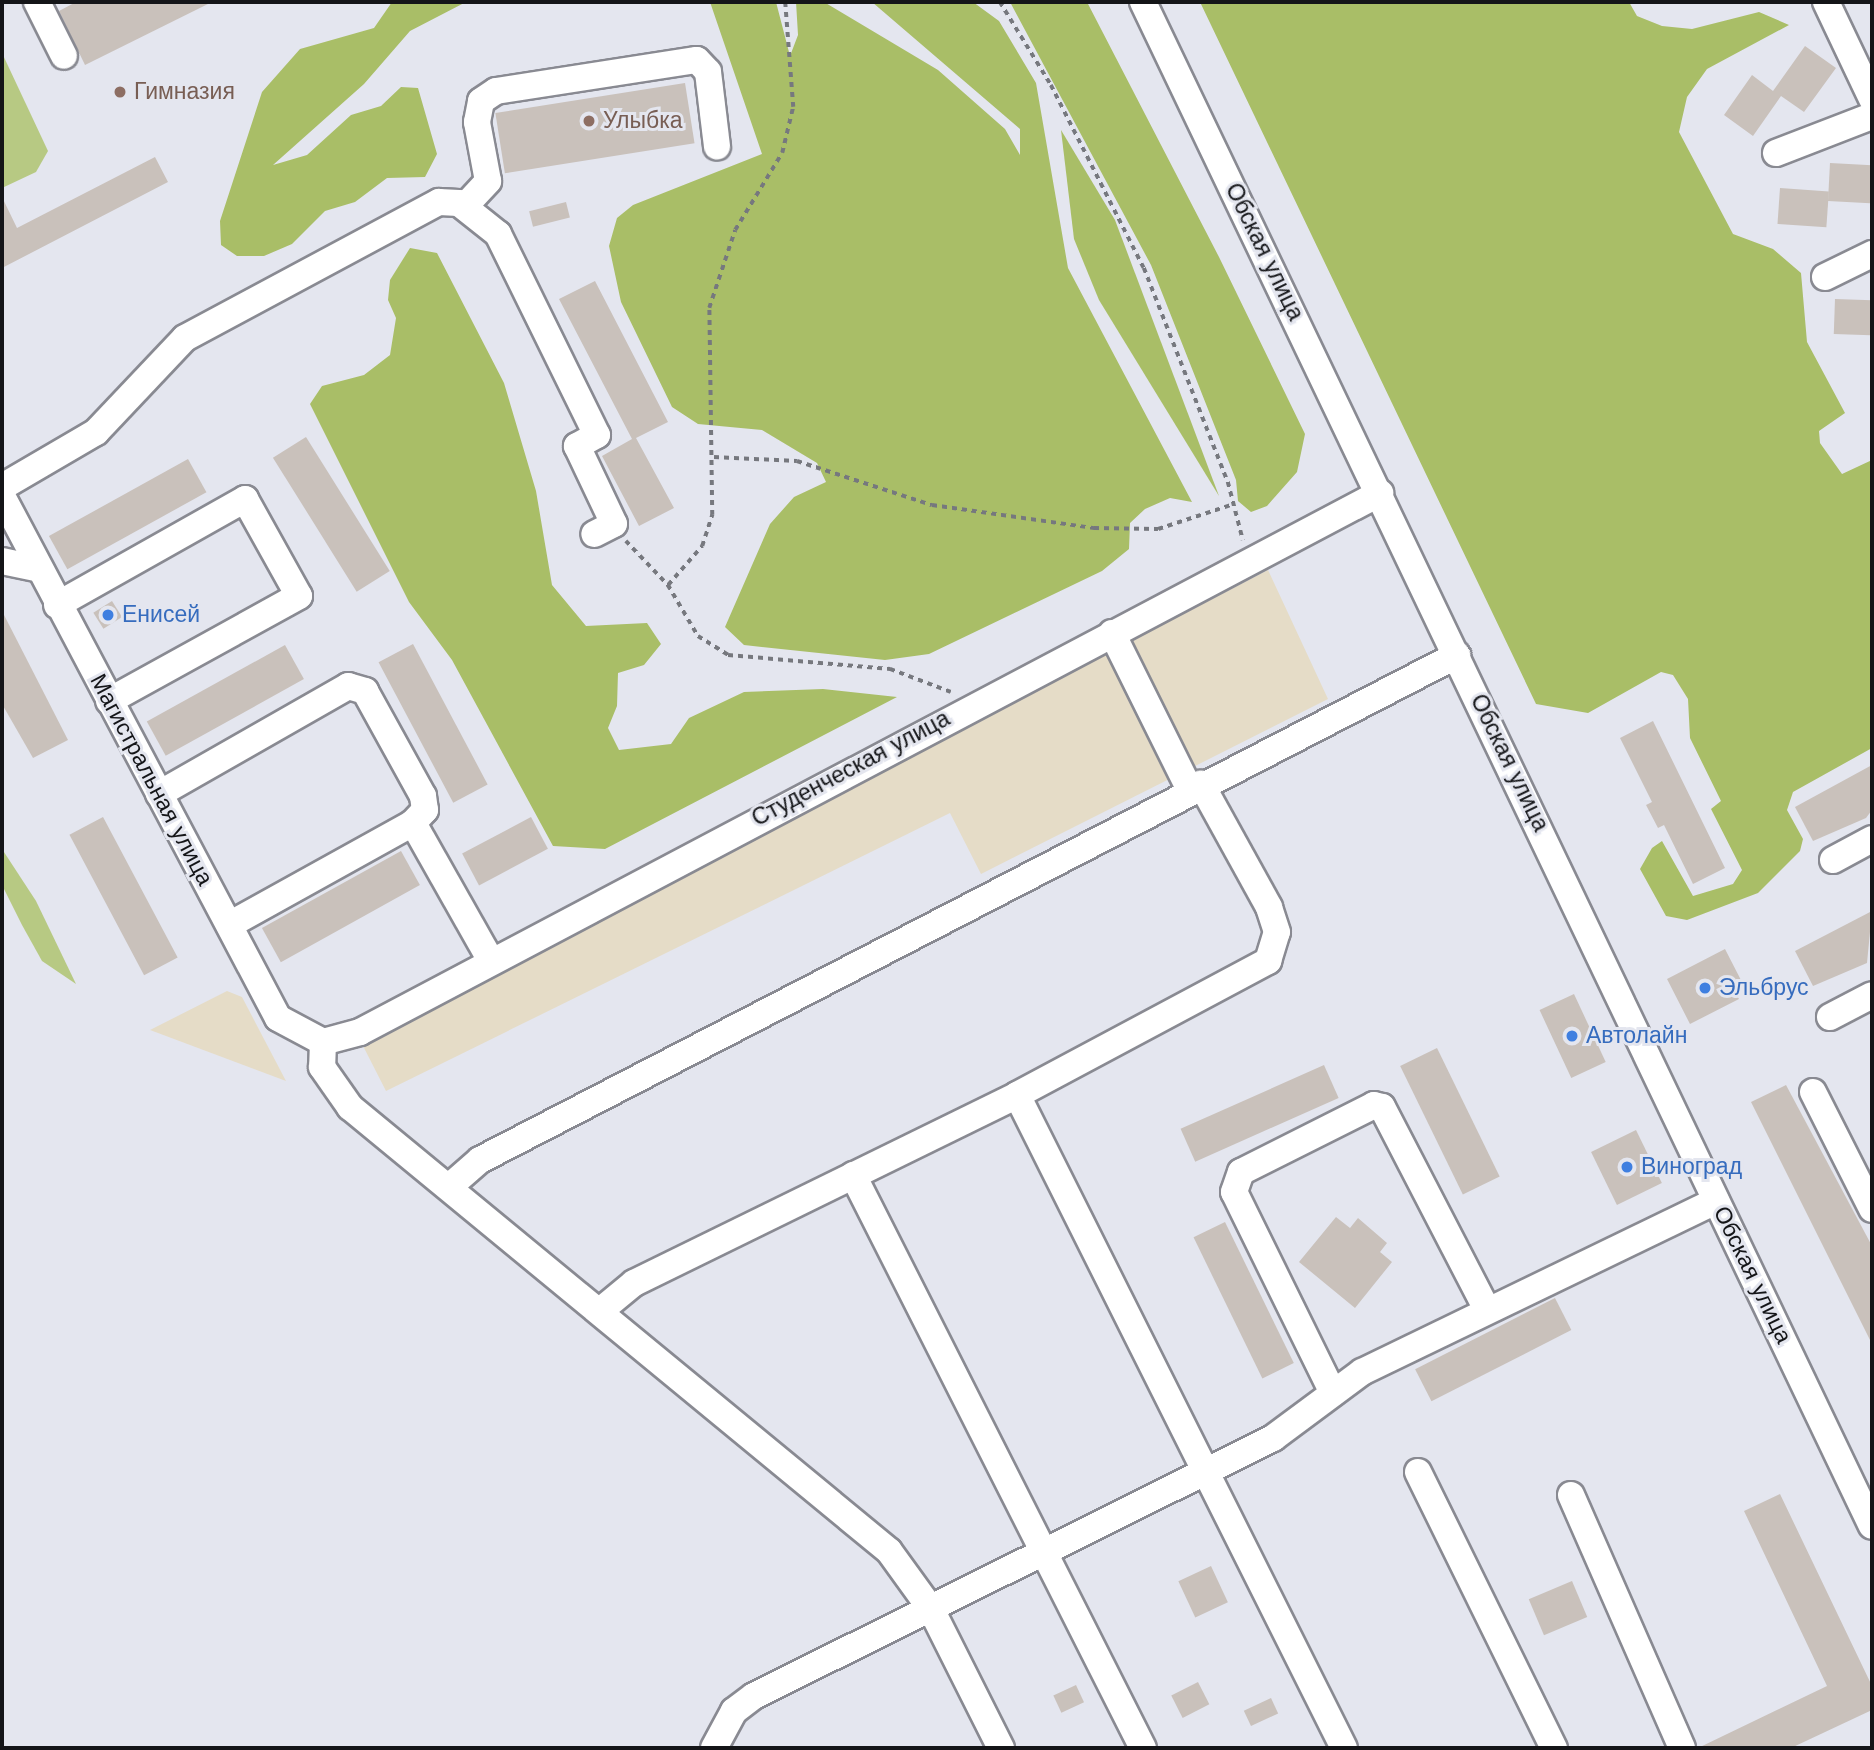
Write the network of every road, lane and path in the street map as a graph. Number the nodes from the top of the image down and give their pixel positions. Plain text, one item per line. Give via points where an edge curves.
1 (37, 2) edge
2 (785, 2) edge
3 (1000, 2) edge
4 (1143, 2) edge
5 (1826, 2) edge
6 (64, 56) dead end
7 (1872, 99) edge
8 (1872, 117) edge
9 (718, 146) dead end
10 (1776, 153) dead end
11 (465, 206) junction
12 (1872, 254) edge
13 (1825, 277) dead end
14 (714, 457) junction
15 (2, 487) edge
16 (1380, 493) junction
17 (2, 496) edge
18 (1231, 505) junction
19 (604, 529) joint
20 (2, 561) edge
21 (1251, 561) junction
22 (39, 569) junction
23 (668, 584) junction
24 (57, 605) junction
25 (1112, 633) junction
26 (1457, 655) junction
27 (109, 701) junction
28 (975, 705) junction
29 (1195, 787) junction
30 (159, 794) junction
31 (413, 823) junction
32 (1872, 839) edge
33 (1833, 860) dead end
34 (229, 925) junction
35 (490, 958) junction
36 (1872, 995) edge
37 (1830, 1017) dead end
38 (323, 1042) junction
39 (1813, 1092) dead end
40 (1017, 1095) junction
41 (853, 1175) junction
42 (449, 1187) junction
43 (1716, 1201) junction
44 (1872, 1209) edge
45 (1486, 1308) junction
46 (600, 1311) junction
47 (1333, 1394) junction
48 (1208, 1470) junction
49 (1418, 1472) dead end
50 (1571, 1495) dead end
51 (1872, 1526) edge
52 (1049, 1552) junction
53 (931, 1609) junction
54 (714, 1748) edge
55 (1001, 1748) edge
56 (1143, 1748) edge
57 (1344, 1748) edge
58 (1553, 1748) edge
59 (1682, 1748) edge

1 - 6 street
2 - 14 path via 793,107 782,153 734,230 709,309
3 - 18 path via 1051,85 1144,268 1228,482
4 - 16 street, Обская улица
5 - 7 street
8 - 10 street
9 - 11 street via 708,72 697,61 496,91 481,101 477,122 488,181
11 - 15 street via 439,202 185,338 96,432
11 - 19 street via 498,234 597,435 577,446
12 - 13 street
14 - 18 path via 797,461 932,505 1094,528 1158,529
14 - 23 path via 712,515 702,546
16 - 21 street, Студенческая улица
16 - 26 street, Обская улица
17 - 22 street, Магистральная улица
18 - 21 path
19 - 23 path
20 - 22 street
21 - 25 street, Студенческая улица
22 - 24 street, Магистральная улица
23 - 28 path via 698,636 728,655 890,669
24 - 27 street, Магистральная улица
24 - 27 street via 244,499 299,596
25 - 28 street, Студенческая улица
25 - 29 street
26 - 29 street
26 - 43 street, Обская улица
27 - 30 street, Магистральная улица
28 - 35 street, Студенческая улица
29 - 40 street via 1269,907 1277,932 1268,961
29 - 42 street via 480,1160
30 - 31 street via 348,686 365,691 424,796 425,810
30 - 34 street, Магистральная улица
31 - 34 street
31 - 35 street
32 - 33 street
34 - 38 street, Магистральная улица via 278,1018
35 - 38 street, Студенческая улица via 360,1032
36 - 37 street
38 - 42 street via 322,1067 332,1088
39 - 44 street
40 - 41 street
40 - 48 street
41 - 46 street via 634,1283
41 - 52 street
42 - 46 street
43 - 45 street
43 - 51 street, Обская улица
45 - 47 street via 1362,1372
45 - 47 street via 1382,1107 1374,1105 1241,1172 1234,1192
46 - 53 street via 889,1551
47 - 48 street via 1273,1438
48 - 52 street
48 - 57 street
49 - 58 street
50 - 59 street
52 - 53 street
52 - 56 street
53 - 54 street via 754,1696 734,1711
53 - 55 street

